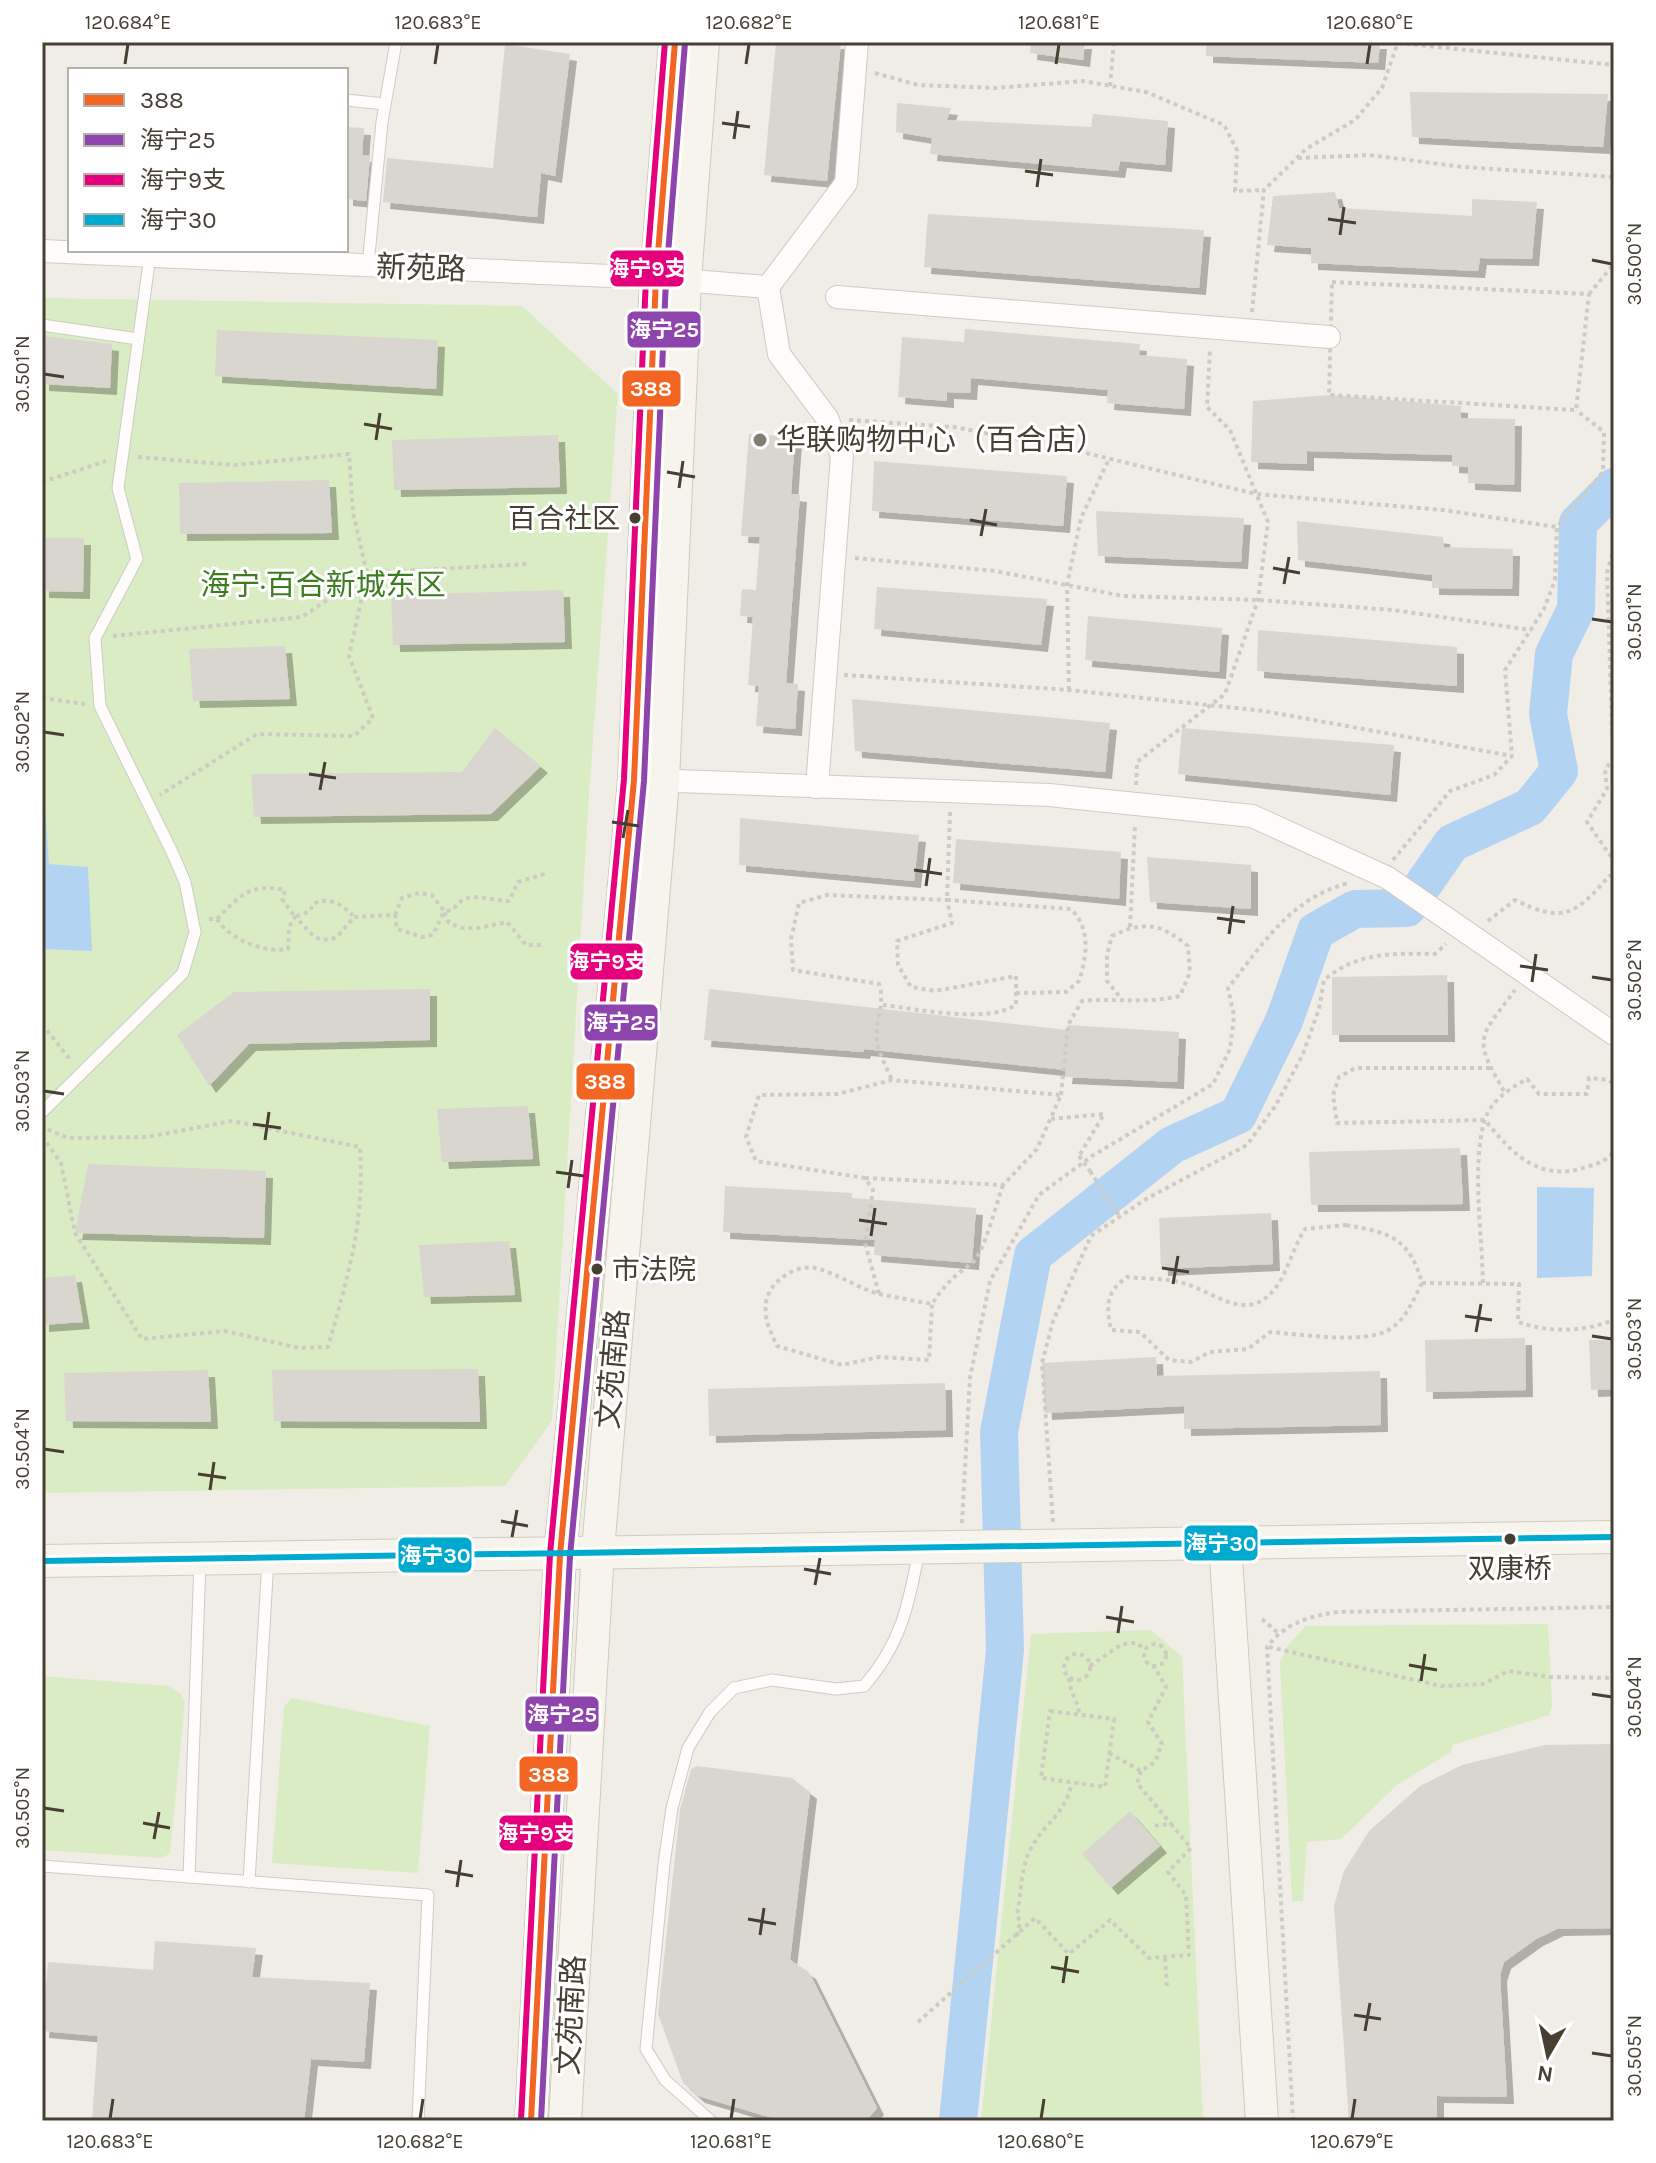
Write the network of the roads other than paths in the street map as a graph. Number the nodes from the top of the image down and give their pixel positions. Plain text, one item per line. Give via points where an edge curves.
1 (396, 42) edge
2 (675, 42) edge
3 (703, 42) edge
4 (857, 42) edge
5 (348, 100) edge
6 (385, 104) junction
7 (42, 251) edge
8 (150, 256) junction
9 (368, 265) junction
10 (670, 279) junction
11 (768, 287) junction
12 (837, 297) dead end
13 (42, 325) edge
14 (1329, 337) road end
15 (138, 339) junction
16 (648, 780) junction
17 (817, 787) junction
18 (1614, 1034) edge
19 (42, 1112) edge
20 (1614, 1537) edge
21 (1225, 1542) junction
22 (920, 1546) junction
23 (598, 1550) junction
24 (560, 1555) junction
25 (268, 1559) junction
26 (200, 1560) junction
27 (42, 1561) edge
28 (42, 1866) edge
29 (189, 1877) junction
30 (249, 1882) junction
31 (532, 2109) edge
32 (418, 2121) edge
33 (563, 2121) edge
34 (711, 2121) edge
35 (1262, 2121) edge

1 - 6 lane
2 - 10 main road, 文苑南路
3 - 10 main road, 文苑南路
4 - 11 street via 846,183
5 - 6 lane
6 - 9 lane
7 - 8 street, 新苑路
8 - 9 street, 新苑路
8 - 15 lane
9 - 10 street, 新苑路
10 - 11 street, 新苑路
10 - 16 main road, 文苑南路
11 - 17 street via 779,354 827,418 842,456
12 - 14 street
13 - 15 lane
15 - 19 lane via 118,488 137,559 95,638 100,706 185,882 195,932 183,973
16 - 17 street
16 - 23 main road, 文苑南路
16 - 24 main road, 文苑南路
17 - 18 street via 1049,795 1252,816 1384,877
20 - 21 main road
21 - 22 main road
21 - 35 main road
22 - 23 main road
22 - 34 lane via 907,1612 886,1662 864,1686 836,1689 772,1680 734,1688 710,1712 688,1748 664,1864 646,2049 665,2080
23 - 24 main road
23 - 33 main road, 文苑南路
24 - 25 main road
24 - 31 main road, 文苑南路
25 - 26 main road
25 - 30 lane
26 - 27 main road
26 - 29 lane
28 - 29 lane
29 - 30 lane
30 - 32 lane via 428,1895
31 - 33 lane

